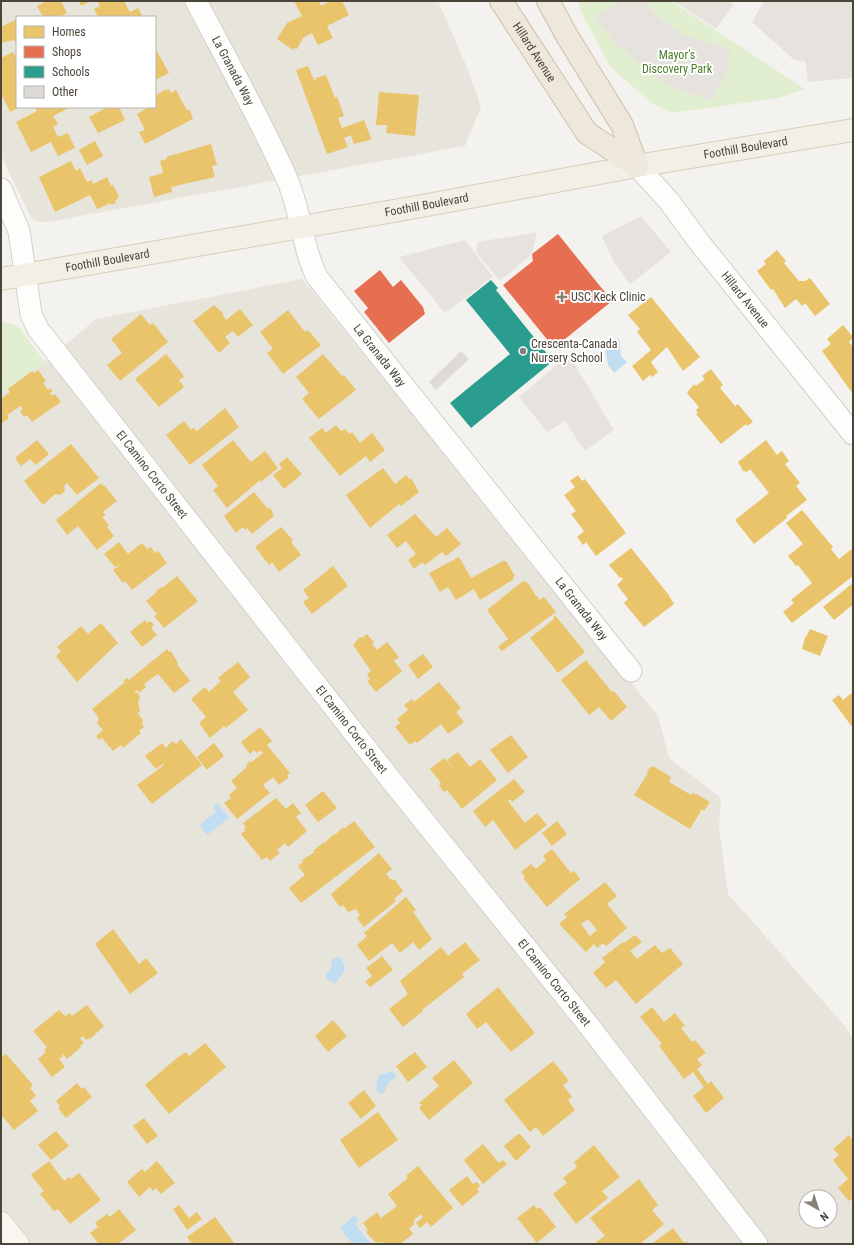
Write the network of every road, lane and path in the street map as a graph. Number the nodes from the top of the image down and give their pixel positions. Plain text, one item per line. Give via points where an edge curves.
1 (196, 1) edge
2 (501, 1) edge
3 (548, 1) edge
4 (853, 130) edge
5 (637, 166) junction
6 (1, 189) edge
7 (302, 226) junction
8 (26, 275) junction
9 (1, 279) edge
10 (853, 434) edge
11 (631, 671) dead end
12 (1, 1223) edge
13 (18, 1244) edge
14 (757, 1244) edge

1 - 7 street, La Granada Way via 288,180
2 - 5 highway, Hillard Avenue via 587,133
3 - 5 highway, Hillard Avenue via 622,125
4 - 5 main road, Foothill Boulevard
5 - 7 main road, Foothill Boulevard
5 - 10 street, Hillard Avenue via 669,201
6 - 8 street, El Camino Corto Street via 19,231
7 - 8 main road, Foothill Boulevard
7 - 11 street, La Granada Way via 311,264 317,277
8 - 9 main road, Foothill Boulevard
8 - 14 street, El Camino Corto Street via 30,314 38,329 386,774 586,1022
12 - 13 street

